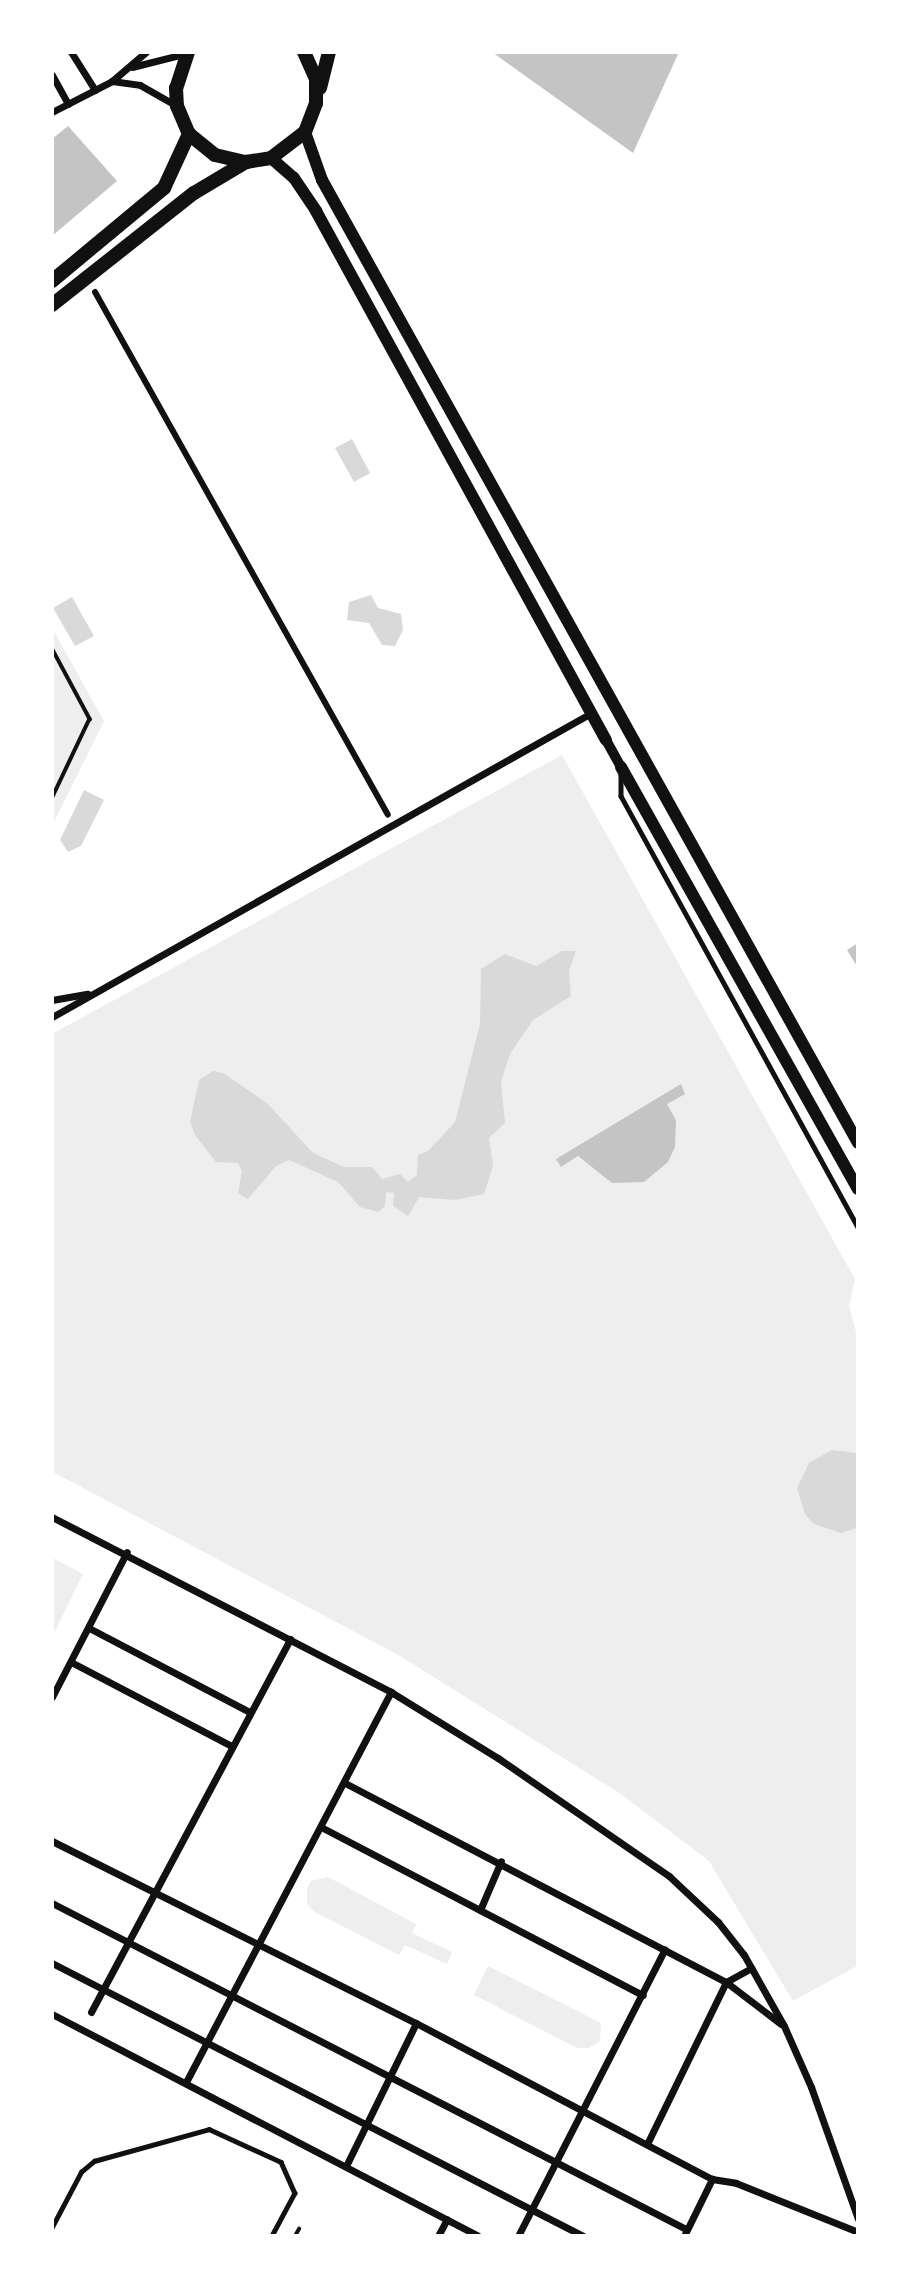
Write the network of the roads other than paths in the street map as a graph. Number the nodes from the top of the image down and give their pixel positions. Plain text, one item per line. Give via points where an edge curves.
1 (71, 52) edge
2 (146, 52) edge
3 (304, 52) edge
4 (329, 52) edge
5 (188, 53) edge
6 (128, 68) junction
7 (52, 75) edge
8 (111, 81) junction
9 (95, 90) junction
10 (316, 103) junction
11 (68, 104) junction
12 (177, 106) junction
13 (52, 113) edge
14 (305, 132) junction
15 (190, 134) junction
16 (271, 158) junction
17 (246, 162) junction
18 (52, 281) edge
19 (95, 292) dead end
20 (52, 305) edge
21 (591, 713) junction
22 (606, 740) joint
23 (621, 767) junction
24 (388, 815) dead end
25 (91, 993) junction
26 (52, 1000) edge
27 (52, 1017) edge
28 (858, 1143) edge
29 (858, 1189) edge
30 (858, 1227) edge
31 (52, 1517) edge
32 (127, 1552) junction
33 (89, 1628) junction
34 (290, 1639) junction
35 (71, 1662) junction
36 (391, 1692) junction
37 (52, 1697) edge
38 (250, 1712) junction
39 (232, 1746) junction
40 (345, 1783) junction
41 (321, 1826) junction
42 (52, 1841) edge
43 (501, 1861) junction
44 (153, 1890) junction
45 (52, 1903) edge
46 (480, 1910) junction
47 (127, 1942) junction
48 (258, 1946) junction
49 (665, 1949) junction
50 (52, 1963) edge
51 (751, 1968) junction
52 (726, 1982) junction
53 (103, 1988) junction
54 (643, 1995) junction
55 (232, 1997) junction
56 (91, 2012) dead end
57 (52, 2014) edge
58 (416, 2023) junction
59 (784, 2026) junction
60 (207, 2042) junction
61 (390, 2079) junction
62 (186, 2082) junction
63 (583, 2111) junction
64 (367, 2126) junction
65 (647, 2144) junction
66 (556, 2163) junction
67 (346, 2166) junction
68 (712, 2179) junction
69 (531, 2210) junction
70 (447, 2219) junction
71 (858, 2219) edge
72 (52, 2227) edge
73 (685, 2232) edge
74 (858, 2232) edge
75 (272, 2235) edge
76 (438, 2235) edge
77 (478, 2235) edge
78 (518, 2235) edge
79 (583, 2235) edge

1 - 9 street
2 - 6 street
3 - 10 main road via 316,79
4 - 10 main road
5 - 6 street
5 - 12 main road via 176,88
6 - 8 street
7 - 11 street
8 - 9 street
8 - 12 street via 140,85
9 - 11 street
10 - 14 main road
11 - 13 street
12 - 15 main road
14 - 16 main road
14 - 28 main road via 322,180
15 - 17 main road via 215,155
15 - 18 main road via 164,188
16 - 17 main road
16 - 21 main road via 294,178 316,211
17 - 20 main road via 194,193
19 - 24 street
21 - 22 main road
21 - 25 street
22 - 23 street
23 - 29 main road
23 - 30 lane via 621,796
25 - 26 street
25 - 27 street
31 - 32 street
32 - 33 street
32 - 34 street
33 - 35 street
33 - 38 street
34 - 36 street
34 - 38 street
35 - 37 street
35 - 39 street
36 - 40 street
36 - 51 street via 519,1772 669,1876 718,1922
38 - 39 street
39 - 44 street
40 - 41 street
40 - 43 street
41 - 46 street
41 - 48 street
42 - 44 street
43 - 46 street
43 - 49 street
44 - 47 street
44 - 48 street
45 - 47 street
46 - 54 street
47 - 53 street
47 - 55 street
48 - 55 street
48 - 58 street
49 - 52 street
49 - 54 street
50 - 53 street
51 - 52 street
51 - 59 street
52 - 59 street
52 - 65 street
53 - 56 street
53 - 60 street
54 - 63 street
55 - 60 street
55 - 61 street
57 - 62 street
58 - 61 street
58 - 63 street
59 - 71 street
60 - 62 street
60 - 64 street
61 - 64 street
61 - 66 street
62 - 67 street
63 - 65 street
63 - 66 street
64 - 67 street
64 - 69 street
65 - 68 street
66 - 69 street
66 - 73 street
67 - 70 street
68 - 73 street
68 - 74 street via 736,2183
69 - 78 street
69 - 79 street
70 - 76 street
70 - 77 street
72 - 75 lane via 81,2172 94,2161 209,2129 281,2162 295,2193

